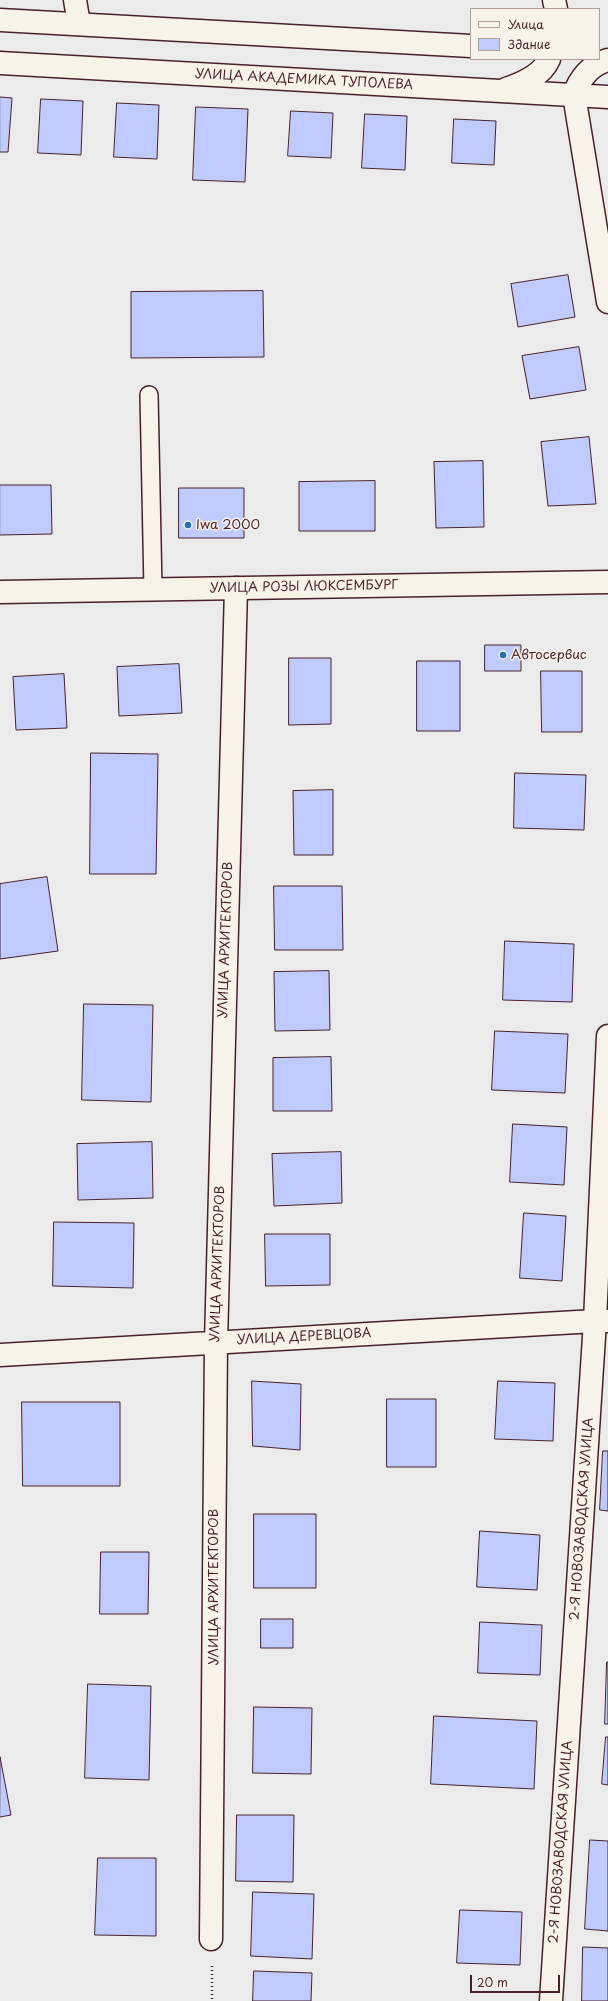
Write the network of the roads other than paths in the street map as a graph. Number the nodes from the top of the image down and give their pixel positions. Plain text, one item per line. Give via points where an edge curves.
1 (76, 0) edge
2 (0, 20) edge
3 (79, 24) junction
4 (470, 46) edge
5 (548, 60) edge
6 (608, 60) edge
7 (0, 63) edge
8 (501, 91) junction
9 (574, 95) junction
10 (608, 97) edge
11 (608, 302) edge
12 (149, 395) dead end
13 (608, 582) edge
14 (236, 588) junction
15 (153, 589) junction
16 (0, 592) edge
17 (608, 1036) edge
18 (605, 1172) edge
19 (602, 1321) edge
20 (216, 1342) junction
21 (0, 1355) edge
22 (212, 1939) road end
23 (550, 2001) edge

1 - 3 street
2 - 3 street
3 - 4 street
5 - 8 street via 522,84
6 - 9 street via 602,61 588,72 578,83
7 - 8 street, УЛИЦА АКАДЕМИКА ТУПОЛЕВА
8 - 9 street, УЛИЦА АКАДЕМИКА ТУПОЛЕВА
9 - 10 street, УЛИЦА АКАДЕМИКА ТУПОЛЕВА
9 - 11 street
12 - 15 lane
13 - 14 street, УЛИЦА РОЗЫ ЛЮКСЕМБУРГ
14 - 15 street, УЛИЦА РОЗЫ ЛЮКСЕМБУРГ
14 - 20 street, УЛИЦА АРХИТЕКТОРОВ
15 - 16 street, УЛИЦА РОЗЫ ЛЮКСЕМБУРГ
17 - 18 street, 2-Я НОВОЗАВОДСКАЯ УЛИЦА
18 - 19 street, 2-Я НОВОЗАВОДСКАЯ УЛИЦА
19 - 20 street, УЛИЦА ДЕРЕВЦОВА
19 - 23 street, 2-Я НОВОЗАВОДСКАЯ УЛИЦА
20 - 21 street, УЛИЦА ДЕРЕВЦОВА
20 - 22 street, УЛИЦА АРХИТЕКТОРОВ

